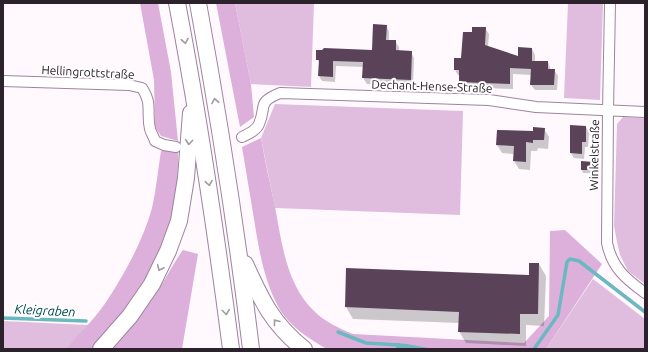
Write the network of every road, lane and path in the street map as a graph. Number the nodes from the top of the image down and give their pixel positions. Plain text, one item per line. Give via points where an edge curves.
1 (177, 3) edge
2 (198, 3) edge
3 (610, 3) edge
4 (3, 81) edge
5 (193, 89) junction
6 (608, 111) junction
7 (645, 112) edge
8 (242, 137) dead end
9 (176, 147) dead end
10 (239, 250) junction
11 (645, 293) edge
12 (101, 349) edge
13 (231, 349) edge
14 (251, 349) edge
15 (304, 349) edge

1 -> 5 highway
10 -> 2 highway
3 - 6 street, Winkelstraße
4 - 9 street, Hellingrottstraße via 128,85 142,88 150,104 150,129 155,141
5 -> 12 highway via 186,178 179,221 152,284 130,316
5 -> 13 highway via 218,243
6 - 7 street, Dechant-Hense-Straße
6 - 8 street, Dechant-Hense-Straße via 536,108 489,100 280,93 264,103 259,125 254,131
6 - 11 street, Winkelstraße via 607,243 611,259 623,276
10 - 14 highway
15 -> 10 highway via 271,316

